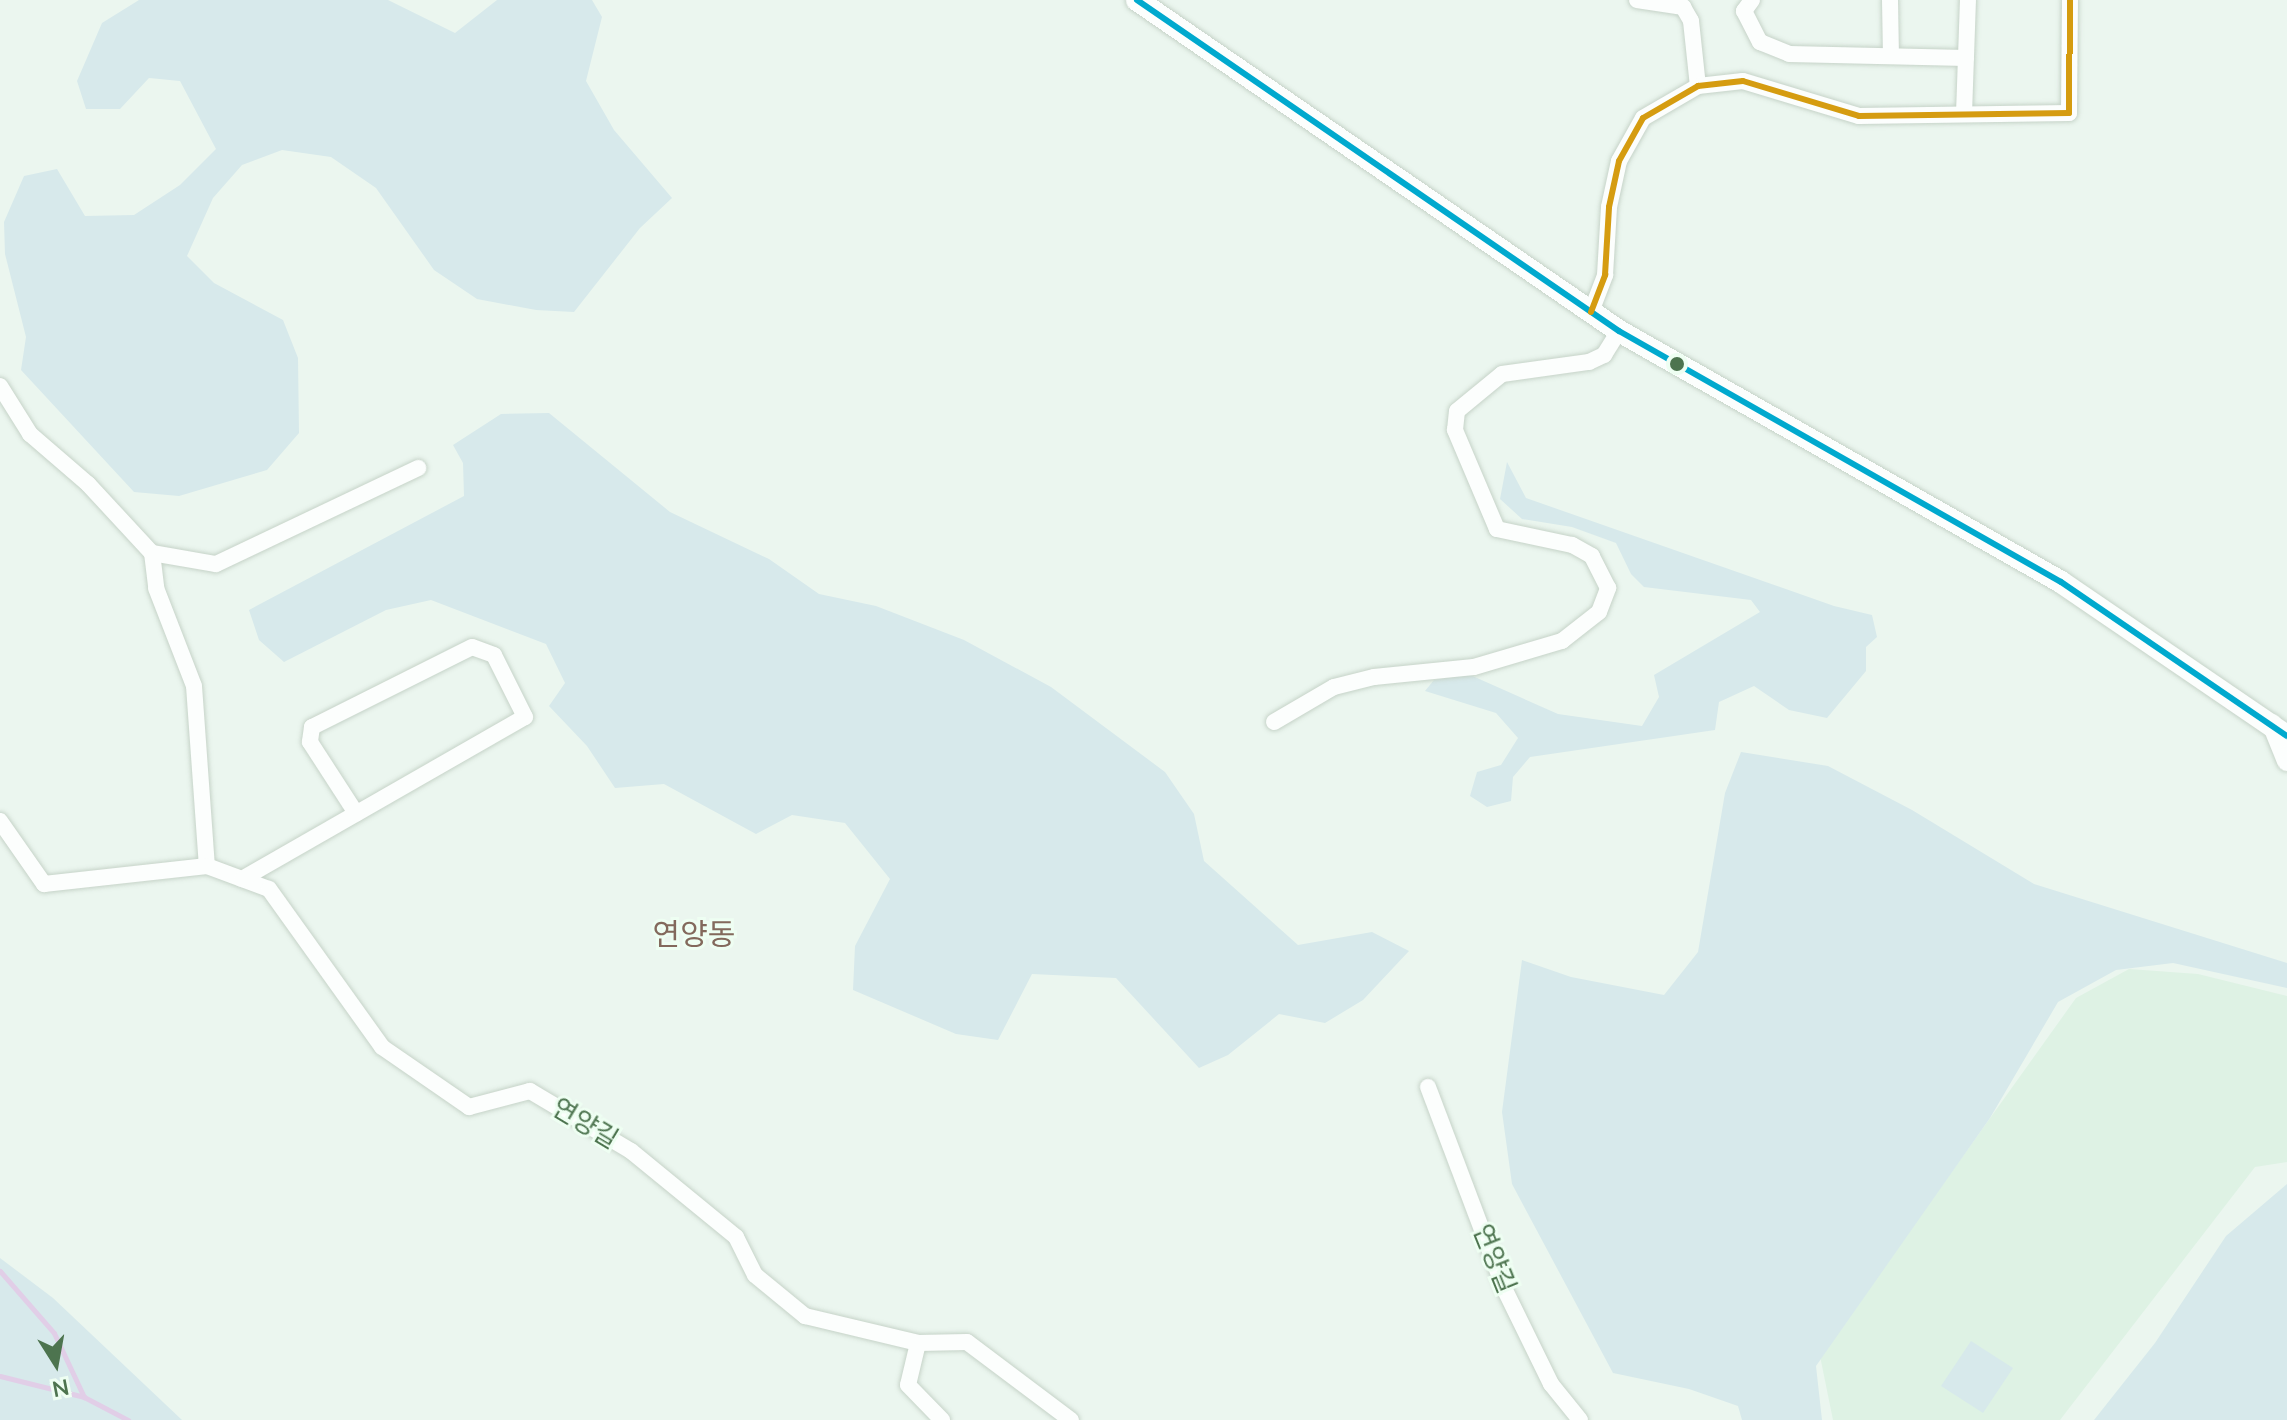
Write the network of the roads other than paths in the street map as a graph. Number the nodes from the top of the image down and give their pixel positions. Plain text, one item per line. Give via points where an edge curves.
1 (1137, 0) edge
2 (1637, 0) edge
3 (1752, 0) edge
4 (1890, 0) edge
5 (1968, 0) edge
6 (2070, 0) edge
7 (1891, 56) junction
8 (1966, 58) junction
9 (1698, 86) junction
10 (1964, 114) junction
11 (1591, 312) junction
12 (1619, 331) junction
13 (0, 386) edge
14 (418, 468) dead end
15 (152, 553) junction
16 (1274, 722) dead end
17 (2282, 730) edge
18 (2287, 761) edge
19 (356, 813) junction
20 (0, 821) edge
21 (207, 866) junction
22 (242, 879) junction
23 (1428, 1087) dead end
24 (918, 1343) junction
25 (942, 1420) edge
26 (1071, 1420) edge
27 (1580, 1420) edge

1 - 11 main road
2 - 9 street via 1683,7 1691,21
3 - 7 street via 1744,11 1760,42 1789,54
4 - 7 street
5 - 8 street
6 - 10 street via 2069,113
7 - 8 street
8 - 10 street
9 - 10 street via 1743,81 1859,116
9 - 11 street via 1643,118 1619,161 1609,207 1605,275
11 - 12 main road
12 - 16 street via 1604,355 1589,362 1502,374 1457,411 1455,430 1497,529 1572,545 1592,556 1608,588 1599,612 1562,641 1474,667 1374,677 1334,687
12 - 17 main road via 2061,582
13 - 15 street via 30,434 88,484
14 - 15 street via 216,564
15 - 21 street via 156,588 194,686
17 - 18 street
19 - 19 street via 525,717 494,655 472,647 312,727 310,742
19 - 22 street
20 - 21 street, 연양길 via 44,884
21 - 22 street, 연양길
22 - 24 street, 연양길 via 269,889 382,1047 469,1107 530,1091 631,1151 736,1237 755,1275 805,1316
23 - 27 street, 연양길 via 1503,1286 1551,1384
24 - 25 street via 908,1385
24 - 26 street, 연양길 via 967,1342

